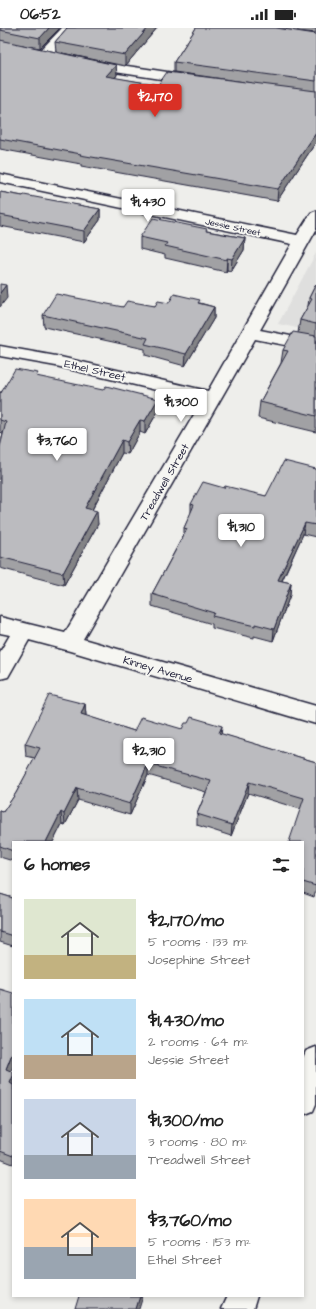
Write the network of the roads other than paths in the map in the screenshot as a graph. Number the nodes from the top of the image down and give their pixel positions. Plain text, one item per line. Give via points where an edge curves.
1 (69, 28) edge
2 (28, 52) edge
3 (43, 56) junction
4 (57, 58) edge
5 (72, 61) edge
6 (208, 82) edge
7 (0, 178) edge
8 (316, 216) edge
9 (302, 241) junction
10 (249, 334) junction
11 (316, 346) edge
12 (0, 351) edge
13 (213, 398) junction
14 (0, 625) edge
15 (23, 631) junction
16 (70, 643) junction
17 (0, 671) edge
18 (316, 715) edge
19 (316, 1060) edge
20 (304, 1098) edge
21 (242, 1297) edge
22 (238, 1309) edge

1 - 3 street
2 - 3 street
3 - 4 street
5 - 6 street via 122,71
7 - 9 street, Jessie Street
8 - 9 street, Treadwell Street
9 - 10 street, Treadwell Street
10 - 11 street
10 - 13 street, Treadwell Street
12 - 13 street, Ethel Street via 56,361
13 - 16 street, Treadwell Street
14 - 15 street, Kinney Avenue
15 - 16 street, Kinney Avenue
15 - 17 street
16 - 18 street, Kinney Avenue
19 - 20 street
21 - 22 street

